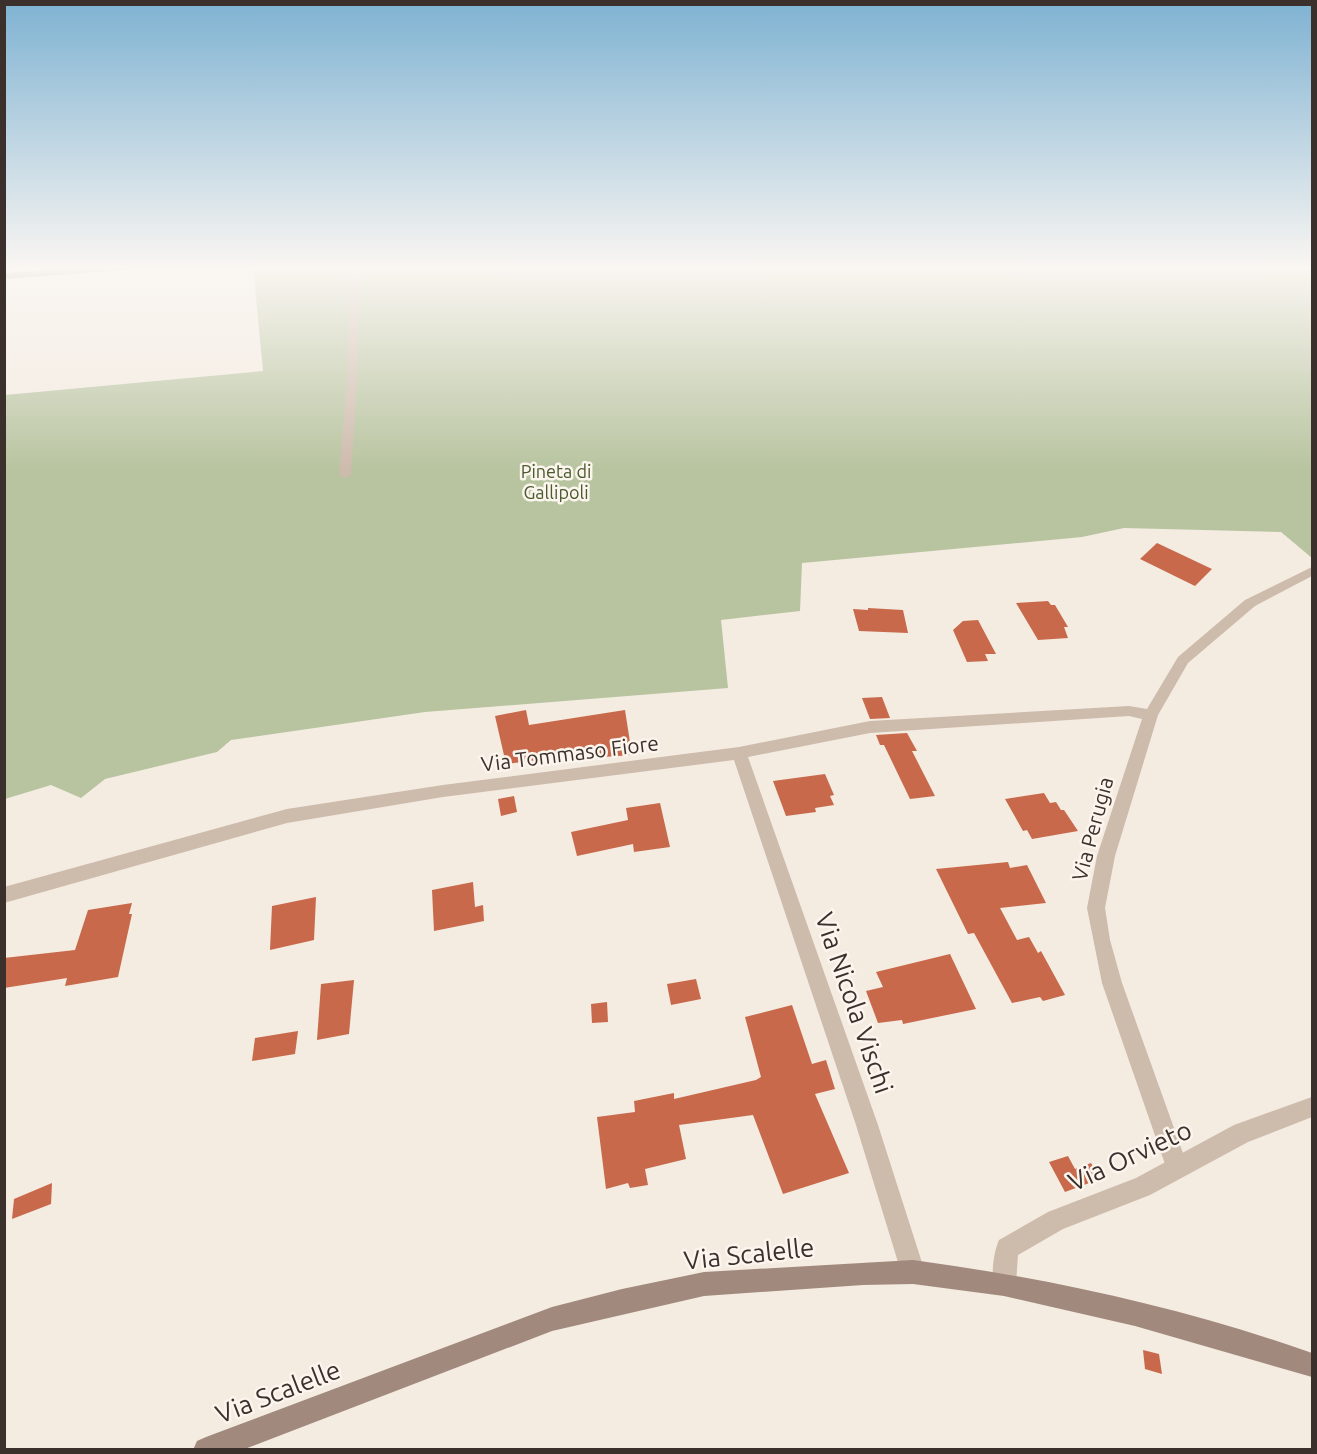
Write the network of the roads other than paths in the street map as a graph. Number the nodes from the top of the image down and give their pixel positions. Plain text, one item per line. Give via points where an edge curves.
1 (353, 334) edge
2 (345, 474) dead end
3 (1312, 571) edge
4 (1151, 715) junction
5 (739, 753) junction
6 (4, 895) edge
7 (1312, 1107) edge
8 (1177, 1167) junction
9 (913, 1272) junction
10 (1005, 1284) junction
11 (1312, 1365) edge
12 (206, 1449) edge

1 - 2 street
3 - 4 street, Via Perugia via 1250,603 1183,660
4 - 5 street, Via Tommaso Fiore via 1129,711 870,727
4 - 8 street, Via Perugia via 1106,856 1096,908 1112,983
5 - 6 street, Via Tommaso Fiore via 443,791 287,816
5 - 9 street, Via Nicola Vischi via 867,1125
7 - 8 street, Via Orvieto via 1242,1133
8 - 10 street, Via Orvieto via 1142,1187 1056,1221 1007,1248
9 - 10 main road, Via Scalelle
9 - 12 main road, Via Scalelle via 704,1284 622,1301 552,1319
10 - 11 main road, Via Scalelle via 1135,1314

